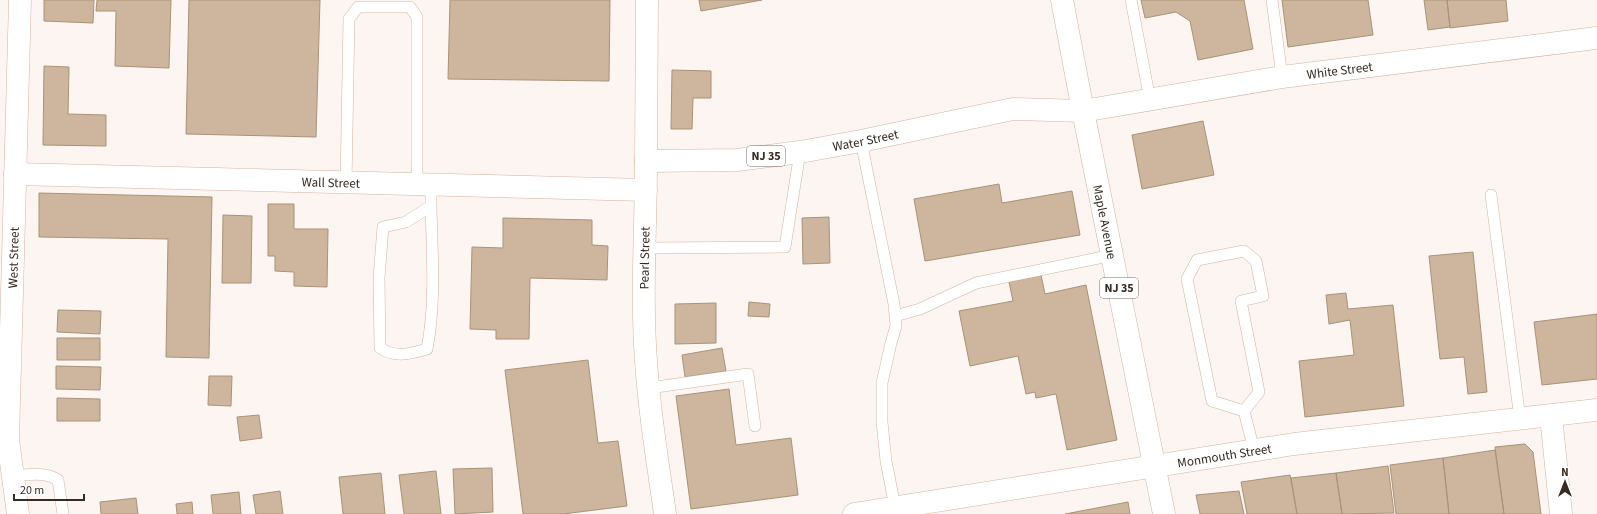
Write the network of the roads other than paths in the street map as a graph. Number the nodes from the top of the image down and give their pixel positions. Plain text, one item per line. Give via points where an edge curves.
1 (20, 0) edge
2 (647, 0) edge
3 (1062, 0) edge
4 (1131, 0) edge
5 (1272, 0) edge
6 (1597, 38) edge
7 (1282, 78) junction
8 (1150, 100) junction
9 (1083, 111) junction
10 (861, 141) junction
11 (800, 152) junction
12 (646, 161) junction
13 (15, 174) junction
14 (346, 183) junction
15 (424, 185) junction
16 (646, 190) junction
17 (1491, 195) dead end
18 (431, 206) junction
19 (644, 248) junction
20 (1113, 255) junction
21 (895, 316) junction
22 (649, 388) junction
23 (1597, 410) edge
24 (1244, 411) junction
25 (1551, 416) junction
26 (1520, 419) junction
27 (756, 426) dead end
28 (4, 440) edge
29 (1254, 450) junction
30 (1155, 465) junction
31 (12, 476) junction
32 (895, 507) junction
33 (18, 514) edge
34 (63, 514) edge
35 (666, 514) edge
36 (854, 514) edge
37 (1164, 514) edge
38 (1562, 514) edge

1 - 13 street, West Street
2 - 12 street, Pearl Street
3 - 9 street, Maple Avenue / NJ 35
4 - 8 lane
5 - 7 lane
6 - 7 street, White Street
7 - 8 street, White Street
8 - 9 street, White Street
9 - 10 street, Water Street / NJ 35 via 1013,109
9 - 20 street, Maple Avenue / NJ 35
10 - 11 street, Water Street / NJ 35
10 - 21 lane
11 - 12 street, Water Street / NJ 35 via 737,160
11 - 19 lane via 785,247
12 - 16 street, Pearl Street
13 - 14 street, Wall Street
13 - 28 street, West Street
14 - 15 street, Wall Street
14 - 15 lane via 349,20 358,7 410,7 417,17
15 - 16 street, Wall Street
15 - 18 lane
16 - 19 street, Pearl Street
17 - 26 lane
18 - 18 lane via 406,222 383,227 379,278 380,348 389,354 410,354 427,349 432,281
19 - 22 street, Pearl Street via 643,305
20 - 21 lane via 976,283 920,310
20 - 30 street, Maple Avenue / NJ 35
21 - 32 lane via 896,326 882,383 882,422
22 - 27 lane via 748,374
22 - 35 street, Pearl Street
23 - 25 street, Monmouth Street
24 - 24 lane via 1212,401 1187,279 1197,260 1244,251 1256,261 1263,296 1241,301 1259,392
24 - 29 lane
25 - 26 street, Monmouth Street
25 - 38 street
26 - 29 street, Monmouth Street
28 - 31 street, West Street
29 - 30 street, Monmouth Street
30 - 32 street, Monmouth Street
30 - 37 street, Maple Avenue / NJ 35
31 - 33 street, West Street
31 - 34 lane via 51,475 58,480
32 - 36 street, Monmouth Street

